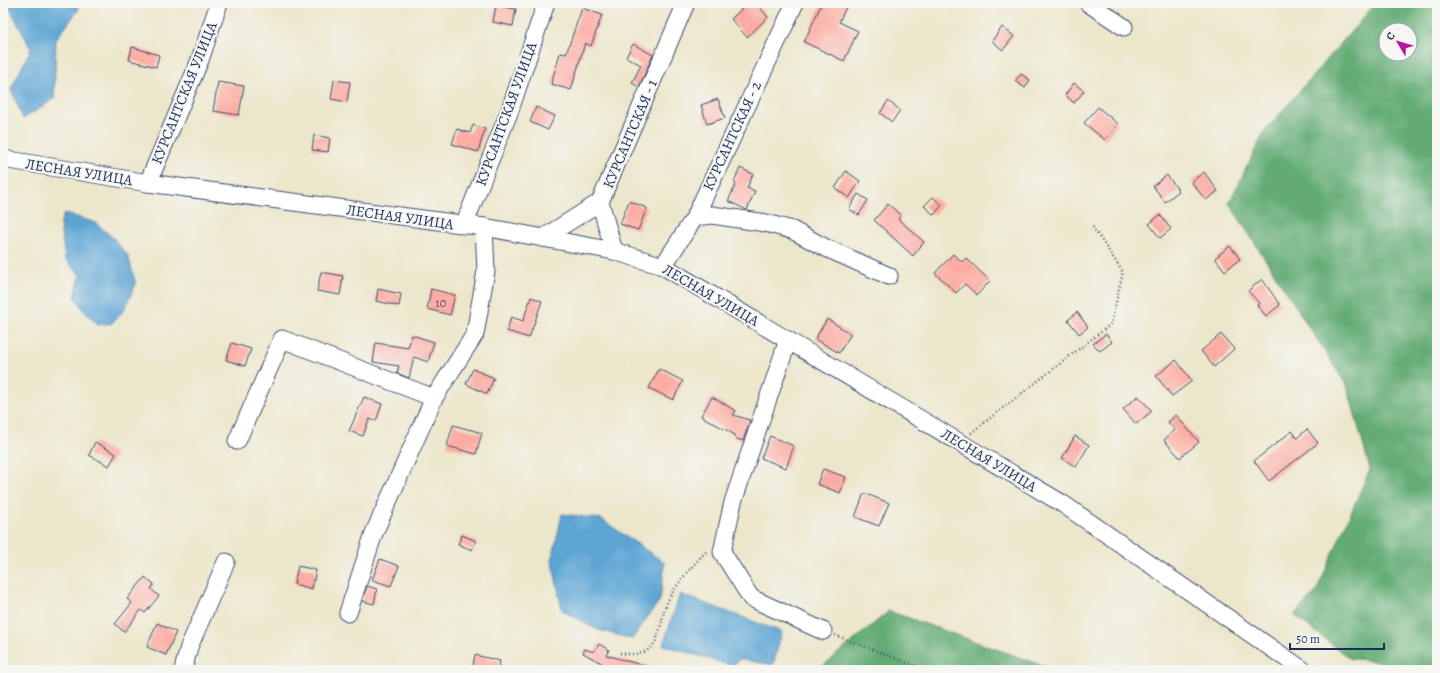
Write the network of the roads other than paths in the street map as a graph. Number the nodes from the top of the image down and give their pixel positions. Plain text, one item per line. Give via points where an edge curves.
1 (219, 3) edge
2 (546, 3) edge
3 (686, 3) edge
4 (795, 3) edge
5 (1088, 3) edge
6 (1124, 27) dead end
7 (3, 159) edge
8 (148, 183) junction
9 (600, 202) junction
10 (694, 217) junction
11 (464, 225) junction
12 (484, 227) junction
13 (543, 238) junction
14 (614, 251) junction
15 (663, 266) junction
16 (889, 276) dead end
17 (788, 340) junction
18 (434, 398) junction
19 (237, 441) dead end
20 (226, 562) dead end
21 (348, 613) dead end
22 (823, 631) road end
23 (183, 670) edge
24 (1303, 670) edge

1 - 8 street, КУРСАНТСКАЯ УЛИЦА via 200,60
2 - 11 street, КУРСАНТСКАЯ УЛИЦА via 510,110
3 - 9 street, КУРСАНТСКАЯ - 1
4 - 10 street, КУРСАНТСКАЯ - 2
5 - 6 street
7 - 8 street, ЛЕСНАЯ УЛИЦА
8 - 11 street, ЛЕСНАЯ УЛИЦА
9 - 13 street, КУРСАНТСКАЯ - 1
9 - 14 street
10 - 15 street, КУРСАНТСКАЯ - 2
10 - 16 street via 712,215 766,223 792,230
11 - 12 street, ЛЕСНАЯ УЛИЦА
12 - 13 street, ЛЕСНАЯ УЛИЦА
12 - 18 street via 486,271 475,334
13 - 14 street, ЛЕСНАЯ УЛИЦА
14 - 15 street, ЛЕСНАЯ УЛИЦА
15 - 17 street, ЛЕСНАЯ УЛИЦА
17 - 22 street via 733,502 722,552 750,598
17 - 24 street, ЛЕСНАЯ УЛИЦА via 1063,504
18 - 19 street via 282,338
18 - 21 street via 374,533
20 - 23 street via 189,647

